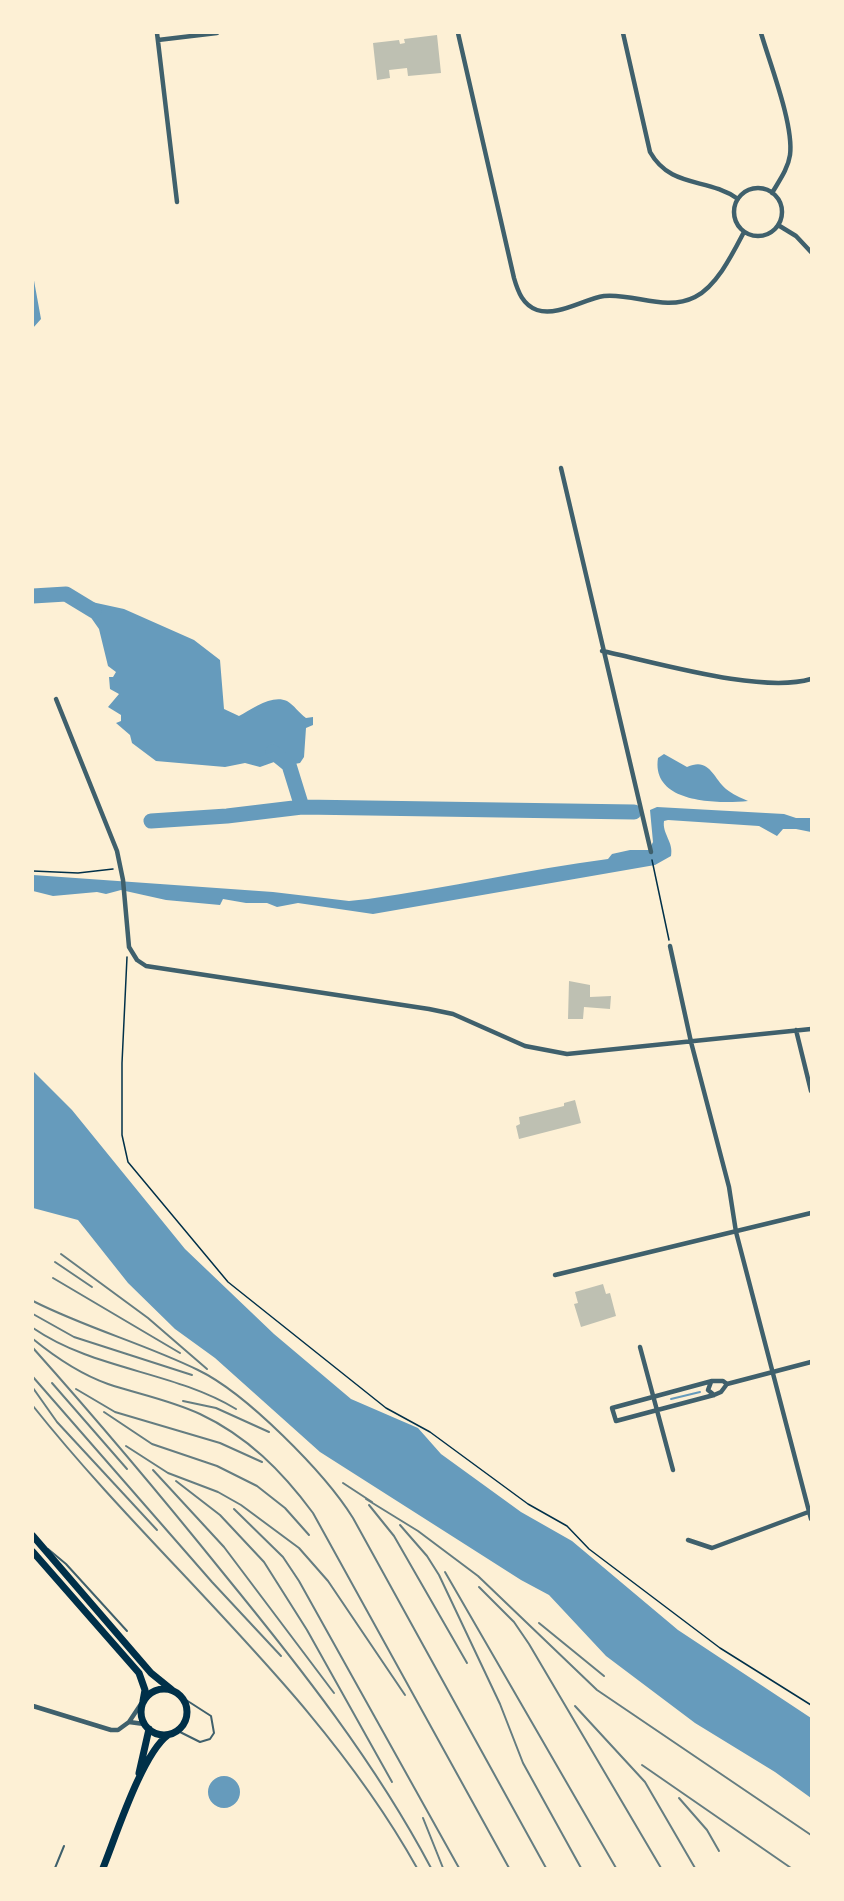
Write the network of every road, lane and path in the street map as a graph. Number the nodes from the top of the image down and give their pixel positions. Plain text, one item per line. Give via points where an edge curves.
1 (158, 33) edge
2 (217, 33) edge
3 (458, 33) edge
4 (623, 33) edge
5 (761, 33) edge
6 (158, 40) junction
7 (772, 193) junction
8 (738, 199) junction
9 (177, 202) dead end
10 (778, 225) junction
11 (744, 232) junction
12 (811, 252) edge
13 (561, 468) dead end
14 (602, 651) junction
15 (811, 680) edge
16 (56, 699) dead end
17 (651, 852) dead end
18 (652, 860) dead end
19 (122, 868) junction
20 (33, 871) edge
21 (670, 946) joint
22 (129, 947) junction
23 (811, 1029) edge
24 (796, 1030) junction
25 (691, 1042) junction
26 (811, 1091) edge
27 (811, 1213) edge
28 (736, 1232) junction
29 (555, 1275) dead end
30 (640, 1347) dead end
31 (811, 1362) edge
32 (772, 1372) junction
33 (711, 1382) junction
34 (727, 1384) junction
35 (714, 1395) junction
36 (653, 1397) junction
37 (657, 1410) junction
38 (673, 1470) dead end
39 (810, 1512) edge
40 (811, 1519) edge
41 (33, 1536) edge
42 (688, 1540) dead end
43 (33, 1552) edge
44 (127, 1631) dead end
45 (172, 1690) junction
46 (183, 1698) junction
47 (143, 1701) junction
48 (811, 1705) edge
49 (33, 1706) edge
50 (129, 1722) junction
51 (146, 1727) junction
52 (178, 1731) junction
53 (168, 1735) junction
54 (136, 1788) junction
55 (64, 1846) dead end
56 (55, 1868) edge
57 (104, 1868) edge

1 - 6 street
2 - 6 street
3 - 11 street via 514,278 529,306 549,312 605,296 684,302 709,286
4 - 8 street via 650,152 658,165 680,179 712,185
5 - 7 street via 789,130 790,154
6 - 9 street
7 - 8 street via 765,189 750,190
7 - 10 street via 780,204
8 - 11 street via 734,213
10 - 11 street via 759,236
10 - 12 street
13 - 14 street
14 - 15 street via 726,678 784,684
14 - 17 street
16 - 19 street
18 - 21 path
19 - 20 path via 78,873
19 - 22 street
21 - 25 street
22 - 25 street via 136,960 146,966 453,1014 525,1046 567,1054
22 - 48 path via 122,1063 122,1135 128,1162 228,1282 386,1408 430,1432 528,1504 567,1526 589,1548 702,1634
23 - 24 street
24 - 25 street
24 - 26 street
25 - 28 street via 729,1187
27 - 28 street
28 - 29 street
28 - 32 street
30 - 36 street
31 - 32 street
32 - 34 street
32 - 39 street
33 - 34 street
33 - 35 street via 708,1390
33 - 36 street
34 - 35 street
35 - 37 street
36 - 37 street
36 - 37 street via 612,1408 616,1421
37 - 38 street
39 - 40 street
39 - 42 street via 712,1548
41 - 44 lane via 66,1564
41 - 45 main road via 151,1673
43 - 47 main road via 139,1673 145,1690
45 - 46 main road
45 - 47 main road via 155,1690
46 - 52 main road via 187,1716
46 - 52 lane via 211,1716 214,1733 200,1742
47 - 50 street
47 - 51 main road
49 - 50 street via 111,1730 121,1729
50 - 51 street
51 - 53 main road via 156,1734
51 - 54 main road
52 - 53 main road
53 - 54 main road via 155,1749
54 - 57 main road
55 - 56 lane

